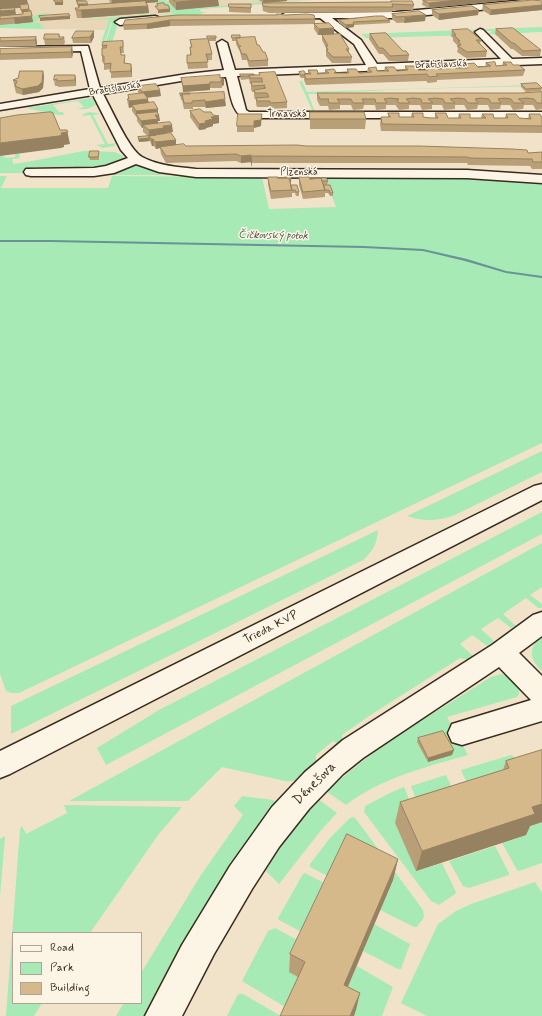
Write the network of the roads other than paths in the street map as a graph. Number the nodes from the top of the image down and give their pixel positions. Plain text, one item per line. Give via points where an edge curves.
1 (542, 1) edge
2 (277, 16) edge
3 (323, 16) junction
4 (165, 18) edge
5 (120, 22) edge
6 (480, 32) dead end
7 (222, 43) dead end
8 (0, 50) edge
9 (542, 60) edge
10 (526, 61) junction
11 (509, 62) junction
12 (373, 67) junction
13 (230, 73) junction
14 (538, 73) dead end
15 (97, 92) junction
16 (1, 106) edge
17 (542, 116) edge
18 (136, 159) junction
19 (30, 172) dead end
20 (542, 179) edge
21 (542, 491) edge
22 (542, 622) edge
23 (501, 652) junction
24 (542, 694) edge
25 (542, 709) edge
26 (462, 733) dead end
27 (0, 765) edge
28 (163, 1016) edge

1 - 3 street via 396,15
2 - 3 street
3 - 12 street via 354,38
4 - 5 street
6 - 11 street
7 - 13 street
8 - 15 street, Plzenská via 85,48
9 - 10 street, Bratislavská
10 - 11 street, Bratislavská
10 - 14 street
11 - 12 street, Bratislavská
12 - 13 street, Bratislavská
13 - 15 street, Bratislavská via 200,75
13 - 17 street, Trnavská via 240,111 249,115
15 - 16 street, Bratislavská
15 - 18 street, Plzenská via 126,150
18 - 19 street via 109,170 94,172
18 - 20 street, Plzenská via 159,168 196,172 467,174
21 - 27 street, Trieda KVP
22 - 23 street, Dénešova
23 - 24 street
23 - 28 street, Dénešova via 353,749 309,786 252,860 212,925
25 - 26 street

